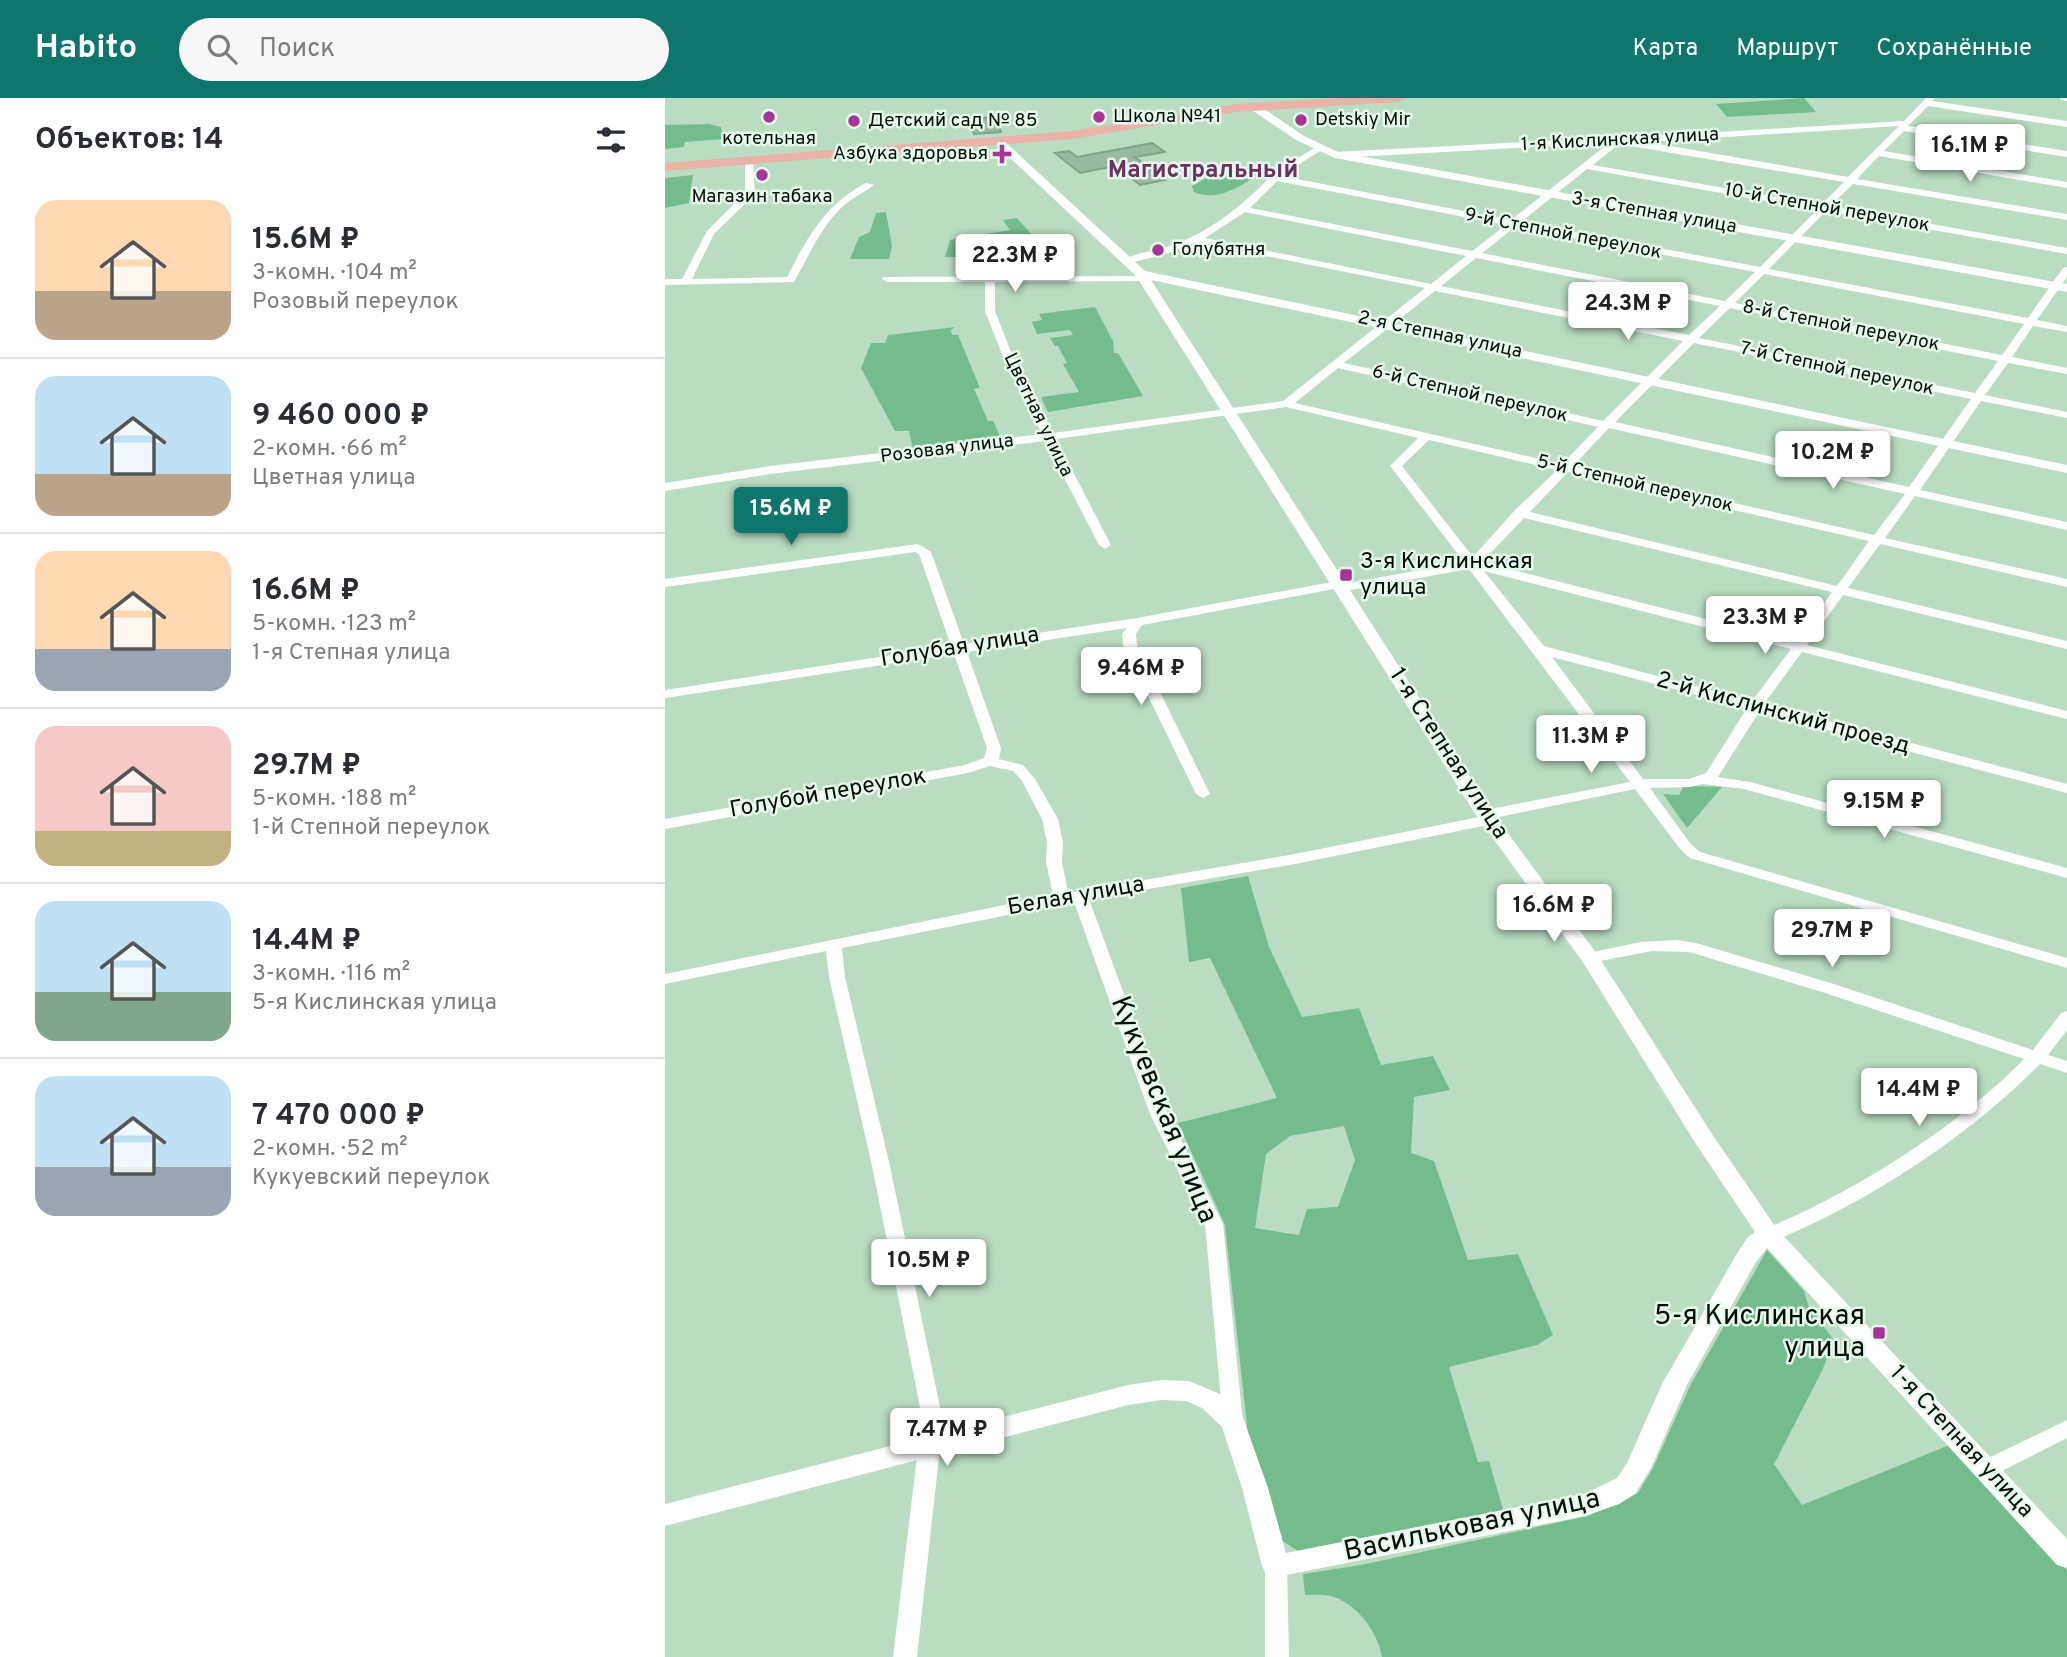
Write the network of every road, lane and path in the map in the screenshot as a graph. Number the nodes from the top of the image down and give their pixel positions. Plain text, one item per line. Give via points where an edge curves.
1 (1399, 98) edge
2 (1929, 100) edge
3 (1253, 106) junction
4 (2067, 124) edge
5 (1904, 126) junction
6 (998, 141) junction
7 (1617, 141) junction
8 (1319, 149) junction
9 (1877, 153) junction
10 (2067, 154) edge
11 (1335, 155) junction
12 (748, 160) junction
13 (1586, 166) junction
14 (665, 167) edge
15 (1271, 177) junction
16 (1851, 180) junction
17 (869, 185) dead end
18 (2067, 185) edge
19 (1549, 194) junction
20 (1824, 208) junction
21 (1243, 209) junction
22 (2067, 217) edge
23 (1512, 224) junction
24 (1195, 239) junction
25 (1794, 239) junction
26 (2067, 251) edge
27 (1471, 255) junction
28 (2067, 270) edge
29 (1138, 271) junction
30 (1761, 272) junction
31 (887, 279) dead end
32 (990, 279) junction
33 (686, 281) junction
34 (665, 282) edge
35 (1432, 286) junction
36 (2061, 287) edge
37 (1728, 304) junction
38 (2031, 322) junction
39 (1384, 324) junction
40 (2067, 329) edge
41 (1692, 339) junction
42 (2004, 358) junction
43 (1335, 363) junction
44 (2067, 371) edge
45 (1649, 380) junction
46 (1977, 397) junction
47 (1286, 404) junction
48 (1228, 412) junction
49 (2067, 415) edge
50 (1606, 425) junction
51 (1427, 436) junction
52 (1048, 437) junction
53 (1945, 443) junction
54 (1565, 467) junction
55 (2067, 469) edge
56 (665, 487) edge
57 (1912, 492) junction
58 (1519, 513) junction
59 (2067, 526) edge
60 (1876, 539) junction
61 (1105, 545) dead end
62 (1473, 564) junction
63 (665, 583) edge
64 (2067, 583) edge
65 (1338, 587) junction
66 (1840, 591) junction
67 (1137, 622) junction
68 (2067, 645) edge
69 (957, 648) junction
70 (1800, 648) junction
71 (1539, 649) junction
72 (665, 694) edge
73 (1755, 707) junction
74 (2067, 715) edge
75 (989, 761) junction
76 (1706, 780) junction
77 (1640, 784) junction
78 (2067, 789) edge
79 (1203, 794) dead end
80 (1487, 817) junction
81 (665, 824) edge
82 (2067, 873) edge
83 (1071, 898) junction
84 (834, 945) junction
85 (1590, 958) junction
86 (2067, 963) edge
87 (665, 979) edge
88 (2067, 1017) edge
89 (2039, 1058) junction
90 (2067, 1067) edge
91 (1769, 1234) junction
92 (1233, 1422) junction
93 (2067, 1429) edge
94 (929, 1448) junction
95 (1986, 1469) junction
96 (665, 1515) edge
97 (2067, 1557) edge
98 (1276, 1566) junction
99 (905, 1657) edge
100 (1277, 1657) edge

1 - 3 main road
2 - 4 street
2 - 5 street
3 - 6 main road via 1072,135
3 - 8 street, 3-я Степная улица
5 - 7 street, 1-я Кислинская улица
5 - 9 street
5 - 10 street, 1-я Кислинская улица
6 - 12 main road
6 - 29 street, 1-я Степная улица
7 - 11 street, 1-я Кислинская улица
7 - 13 street
7 - 16 street
8 - 11 street, 3-я Степная улица
8 - 15 street
9 - 16 street
9 - 18 street
11 - 19 street, 3-я Степная улица
12 - 14 main road
12 - 33 street via 750,194 710,233
13 - 19 street
13 - 20 street, 10-й Степной переулок
15 - 21 street
15 - 23 street, 9-й Степной переулок
16 - 20 street
16 - 22 street
17 - 33 street via 842,199 827,215 790,280
19 - 23 street
19 - 25 street, 3-я Степная улица
20 - 25 street
20 - 26 street, 10-й Степной переулок
21 - 24 street
21 - 27 street, 8-й Степной переулок
23 - 27 street
23 - 30 street, 9-й Степной переулок
24 - 29 street
24 - 35 street, 7-й Степной переулок
25 - 30 street
25 - 36 street, 3-я Степная улица
27 - 35 street
27 - 37 street, 8-й Степной переулок
28 - 36 street
29 - 32 street
29 - 39 street, 2-я Степная улица
29 - 48 street, 1-я Степная улица
30 - 37 street
30 - 38 street, 9-й Степной переулок
31 - 32 street
32 - 52 street, Цветная улица via 990,311
33 - 34 street
35 - 39 street
35 - 41 street, 7-й Степной переулок
36 - 38 street
37 - 41 street
37 - 42 street, 8-й Степной переулок
38 - 40 street, 9-й Степной переулок
38 - 42 street
39 - 43 street
39 - 45 street, 2-я Степная улица
41 - 45 street
41 - 46 street, 7-й Степной переулок
42 - 44 street, 8-й Степной переулок
42 - 46 street
43 - 47 street
43 - 50 street, 6-й Степной переулок
45 - 50 street
45 - 53 street, 2-я Степная улица
46 - 49 street, 7-й Степной переулок
46 - 53 street
47 - 48 street, Розовая улица
47 - 51 street, 5-й Степной переулок
48 - 52 street, Розовая улица
48 - 65 street, 1-я Степная улица
50 - 54 street
50 - 57 street, 6-й Степной переулок
51 - 54 street, 5-й Степной переулок
51 - 62 street via 1396,466
52 - 56 street, Розовая улица
52 - 61 street, Цветная улица
53 - 55 street, 2-я Степная улица
53 - 57 street
54 - 58 street
54 - 60 street, 5-й Степной переулок
57 - 59 street, 6-й Степной переулок
57 - 60 street
58 - 62 street
58 - 66 street
60 - 64 street, 5-й Степной переулок
60 - 66 street
62 - 65 street
62 - 70 street
62 - 71 street
63 - 69 street via 918,548 925,552
65 - 67 street, Голубая улица
65 - 80 street, 1-я Степная улица
66 - 68 street
66 - 70 street
67 - 69 street, Голубая улица
67 - 79 street via 1129,634 1130,645
69 - 72 street, Голубая улица
69 - 75 street via 994,748
70 - 73 street
70 - 74 street
71 - 73 street, 2-й Кислинский проезд
71 - 77 street
73 - 76 street
73 - 78 street, 2-й Кислинский проезд
75 - 81 street, Голубой переулок via 968,769
75 - 83 street, Кукуевская улица via 1018,768 1028,779 1050,820 1054,862
76 - 77 street, Белая улица
76 - 82 street, Белая улица via 1745,785
77 - 80 street, Белая улица
77 - 86 street via 1695,855
80 - 83 street, Белая улица via 1295,859
80 - 85 street, 1-я Степная улица
83 - 84 street, Белая улица
83 - 92 street, Кукуевская улица via 1159,1114 1214,1224
84 - 87 street, Белая улица
84 - 94 street via 837,977 930,1407
85 - 89 street via 1648,945 1690,947
85 - 91 street, 1-я Степная улица
88 - 89 street
89 - 90 street
89 - 91 street via 1972,1116 1846,1200
91 - 95 street, 1-я Степная улица
91 - 98 street, Васильковая улица via 1747,1256 1675,1384 1626,1486 1585,1505
92 - 94 street via 1210,1401 1189,1391 1161,1390
92 - 98 street, Кукуевская улица
93 - 95 street
94 - 96 street
94 - 99 street
95 - 97 street, 1-я Степная улица
98 - 100 street, Кукуевская улица

